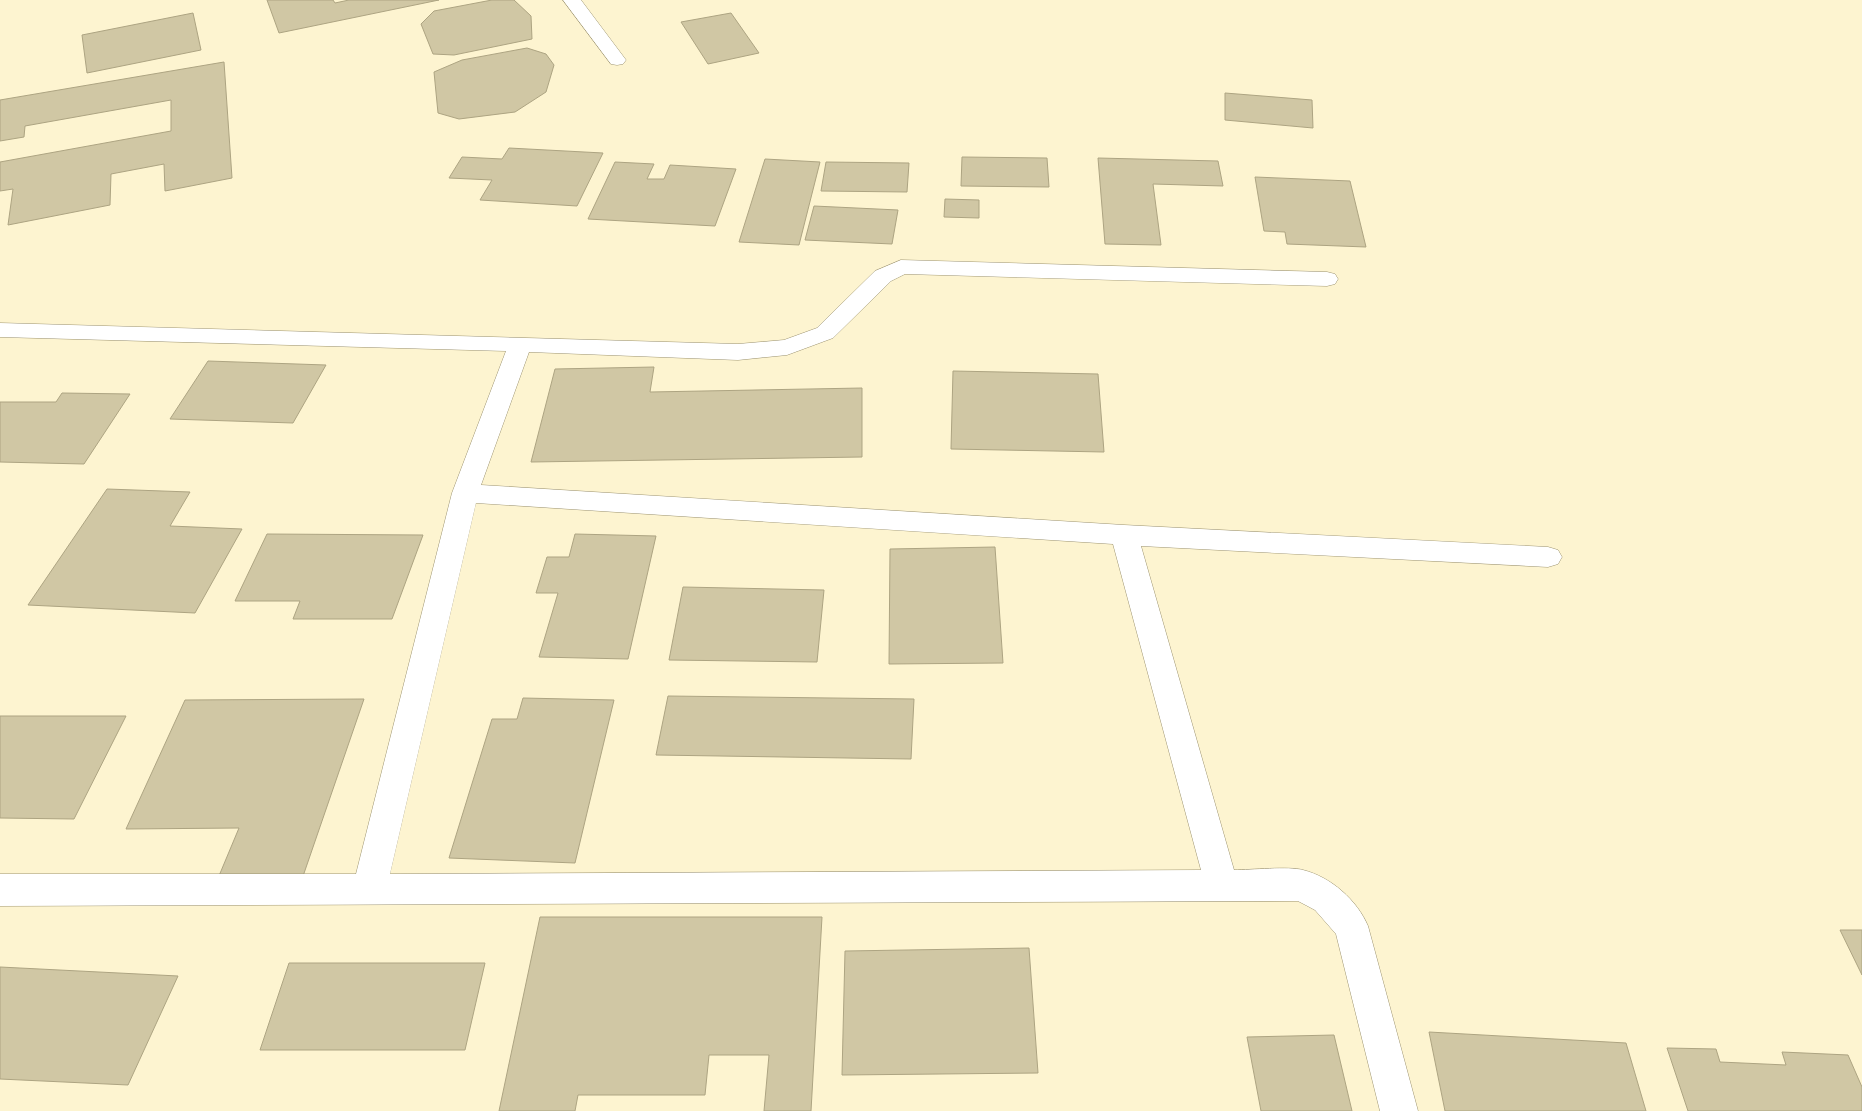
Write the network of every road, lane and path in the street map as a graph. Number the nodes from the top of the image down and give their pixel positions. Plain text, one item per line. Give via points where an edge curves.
1 (572, 0) edge
2 (617, 60) dead end
3 (1328, 279) dead end
4 (0, 330) edge
5 (520, 344) junction
6 (464, 493) junction
7 (1124, 535) junction
8 (1548, 557) dead end
9 (1222, 886) junction
10 (0, 890) edge
11 (369, 890) junction
12 (1399, 1111) edge

1 - 2 street
3 - 5 street via 901,267 883,276 825,333 787,347 738,352
4 - 5 street
5 - 6 street
6 - 7 street
6 - 11 street
7 - 8 street
7 - 9 street
9 - 11 street
9 - 12 street via 1302,885 1327,899 1351,926
10 - 11 street

